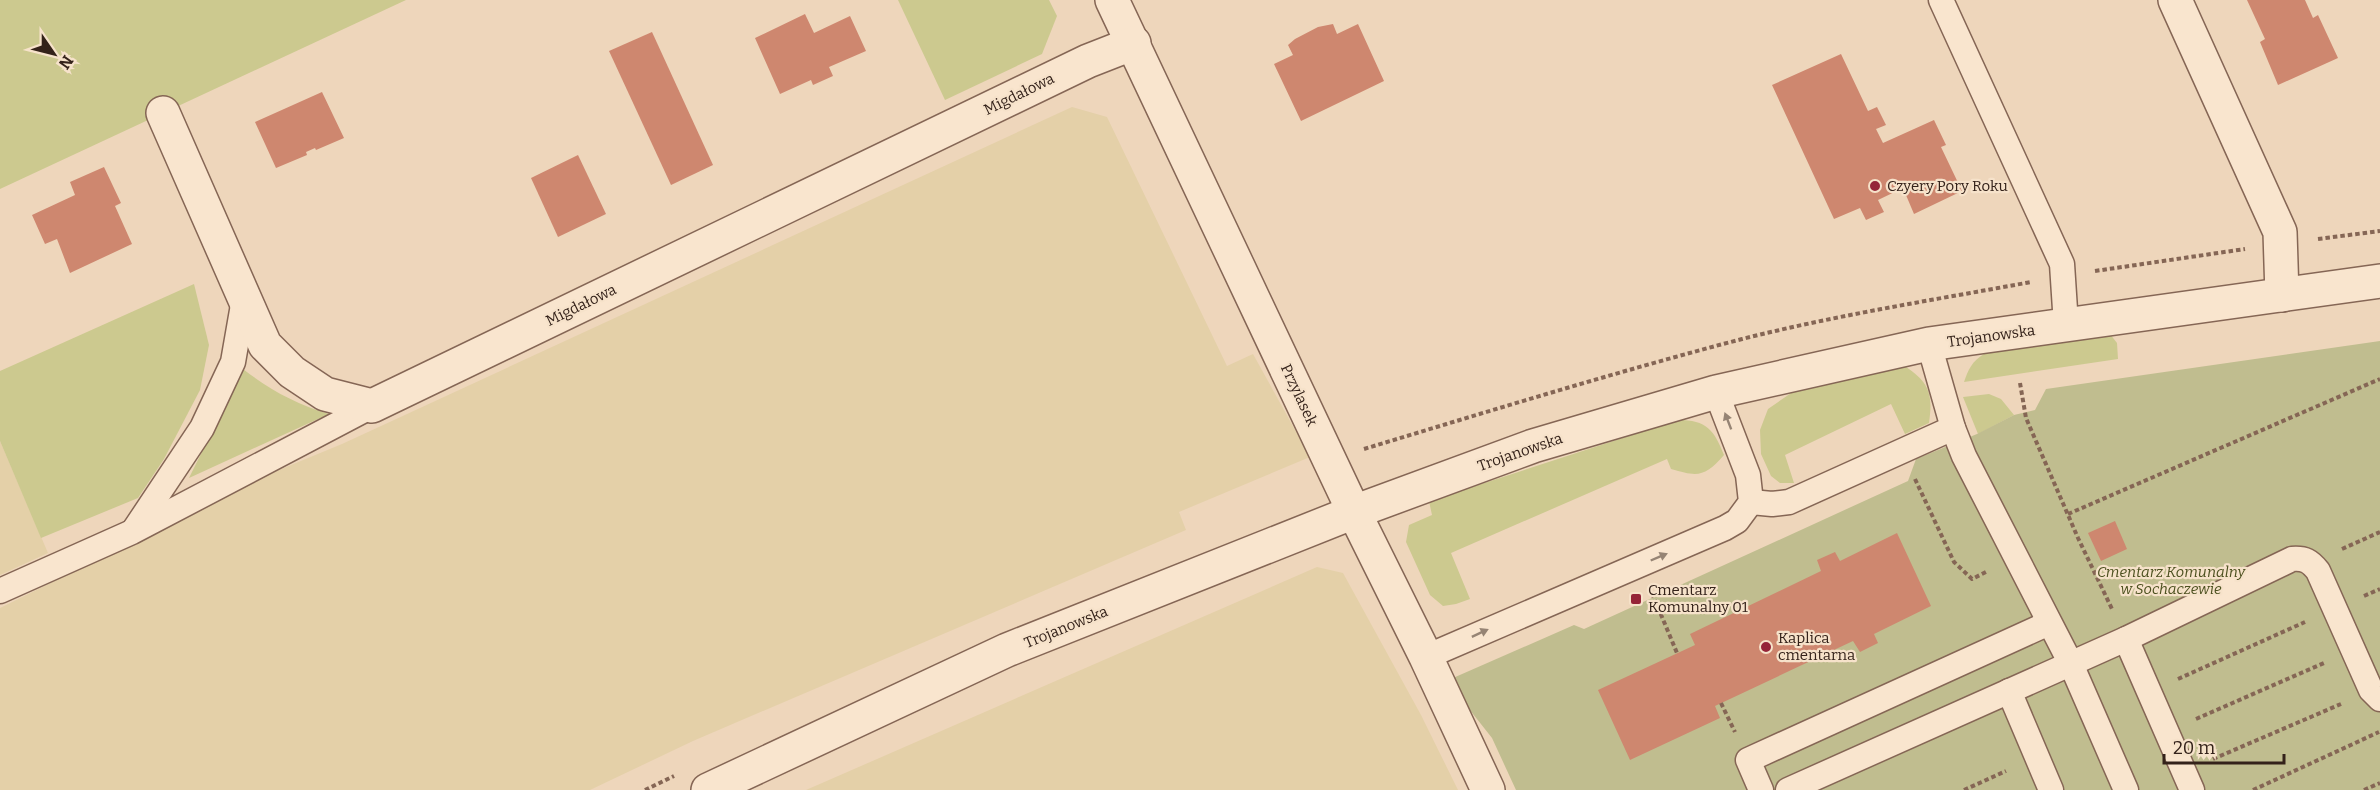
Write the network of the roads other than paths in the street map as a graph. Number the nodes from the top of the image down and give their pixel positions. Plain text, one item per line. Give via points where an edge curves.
1 (1112, 0) edge
2 (1941, 0) edge
3 (2175, 0) edge
4 (1134, 43) junction
5 (163, 113) dead end
6 (2380, 281) edge
7 (2282, 295) junction
8 (244, 298) junction
9 (2066, 325) junction
10 (1929, 344) junction
11 (1716, 392) junction
12 (372, 406) junction
13 (1953, 428) junction
14 (1751, 502) junction
15 (1354, 513) junction
16 (132, 532) junction
17 (0, 591) edge
18 (2049, 623) junction
19 (2126, 639) junction
20 (1426, 657) junction
21 (2071, 664) junction
22 (2009, 691) junction
23 (2376, 695) edge
24 (2188, 781) edge
25 (708, 790) edge
26 (1488, 790) edge
27 (1761, 790) edge
28 (1788, 790) edge
29 (2051, 790) edge
30 (2126, 790) edge

1 - 4 street, Przylasek
2 - 9 lane via 2062,264
3 - 7 street via 2280,232
4 - 12 street, Migdałowa via 1088,61
4 - 15 street, Przylasek
5 - 8 street
6 - 7 street, Trojanowska
7 - 9 street, Trojanowska
8 - 12 street via 265,345 292,372 325,394
8 - 16 lane via 233,362 202,428
9 - 10 street, Trojanowska
10 - 11 street, Trojanowska
10 - 13 lane
14 -> 11 lane via 1748,475
11 - 15 street, Trojanowska via 1533,446
12 - 16 lane
13 - 14 lane via 1789,502
13 - 18 lane
20 -> 14 lane via 1725,528 1737,521
15 - 20 street, Przylasek
15 - 25 street, Trojanowska via 1007,650
16 - 17 lane
18 - 21 lane
18 - 27 lane via 1748,760
19 - 21 lane
19 - 23 lane via 2292,559 2303,559 2318,571
19 - 24 lane
20 - 26 street, Przylasek
21 - 22 lane
21 - 30 lane
22 - 28 lane
22 - 29 lane

